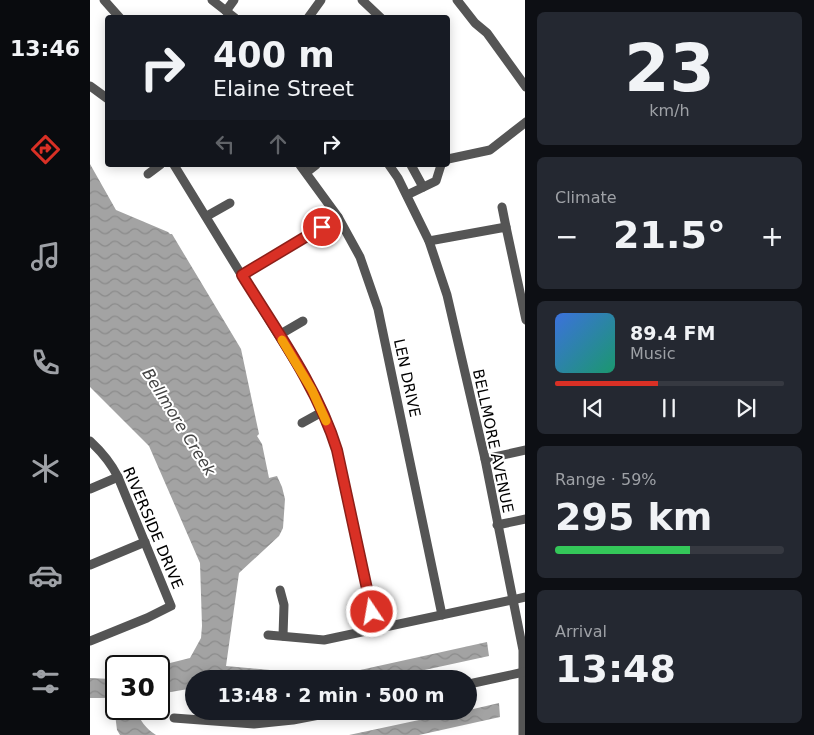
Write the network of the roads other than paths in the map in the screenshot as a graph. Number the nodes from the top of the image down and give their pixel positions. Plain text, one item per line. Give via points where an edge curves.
1 (104, 0) edge
2 (212, 0) edge
3 (234, 0) edge
4 (322, 0) edge
5 (362, 0) edge
6 (457, 0) edge
7 (226, 11) junction
8 (117, 15) edge
9 (231, 15) edge
10 (310, 15) edge
11 (378, 15) edge
12 (90, 86) edge
13 (525, 87) edge
14 (105, 97) edge
15 (525, 122) edge
16 (450, 159) edge
17 (157, 167) edge
18 (175, 167) edge
19 (302, 167) edge
20 (313, 167) edge
21 (390, 167) edge
22 (412, 167) edge
23 (440, 167) edge
24 (307, 172) junction
25 (148, 174) dead end
26 (423, 187) junction
27 (407, 195) junction
28 (230, 203) dead end
29 (502, 207) dead end
30 (207, 216) junction
31 (338, 217) junction
32 (506, 227) junction
33 (429, 241) junction
34 (242, 275) junction
35 (525, 320) edge
36 (303, 321) dead end
37 (279, 335) junction
38 (322, 412) junction
39 (302, 423) dead end
40 (90, 441) edge
41 (525, 450) edge
42 (485, 459) junction
43 (118, 477) junction
44 (90, 489) edge
45 (525, 519) edge
46 (497, 525) junction
47 (145, 542) junction
48 (90, 565) edge
49 (280, 590) dead end
50 (525, 596) edge
51 (513, 600) junction
52 (442, 615) junction
53 (375, 630) junction
54 (268, 635) dead end
55 (283, 636) junction
56 (90, 641) edge
57 (524, 650) edge
58 (524, 672) junction
59 (477, 682) edge
60 (174, 718) dead end
61 (185, 719) edge
62 (201, 720) edge
63 (293, 720) edge
64 (524, 732) edge

1 - 8 street
2 - 7 street
3 - 7 street
4 - 10 street
5 - 11 street
6 - 13 street via 487,33
7 - 9 street
12 - 14 street
15 - 16 street via 490,150
17 - 25 street
18 - 30 street
19 - 24 street, LEN DRIVE
20 - 24 street
21 - 27 street, BELLMORE AVENUE
22 - 26 street
23 - 26 street via 436,182
24 - 31 street, LEN DRIVE
26 - 27 street
27 - 33 street, BELLMORE AVENUE
28 - 30 street
29 - 32 street
30 - 34 street
31 - 34 street
31 - 52 street, LEN DRIVE via 360,258 378,310
32 - 33 street
32 - 35 street
33 - 42 street, BELLMORE AVENUE via 447,295
34 - 37 street
36 - 37 street
37 - 38 street
38 - 39 street
38 - 53 street via 337,450
40 - 43 street, RIVERSIDE DRIVE via 101,450
41 - 42 street
42 - 46 street, BELLMORE AVENUE
43 - 44 street
43 - 47 street, RIVERSIDE DRIVE
45 - 46 street
46 - 51 street, BELLMORE AVENUE
47 - 48 street
47 - 56 street, RIVERSIDE DRIVE via 171,606
49 - 55 street via 284,604
50 - 51 street
51 - 52 street
51 - 57 street, BELLMORE AVENUE
52 - 53 street
53 - 55 street via 324,640
54 - 55 street
57 - 58 street, BELLMORE AVENUE
58 - 59 street
58 - 64 street, BELLMORE AVENUE
60 - 61 street
62 - 63 street via 254,724

